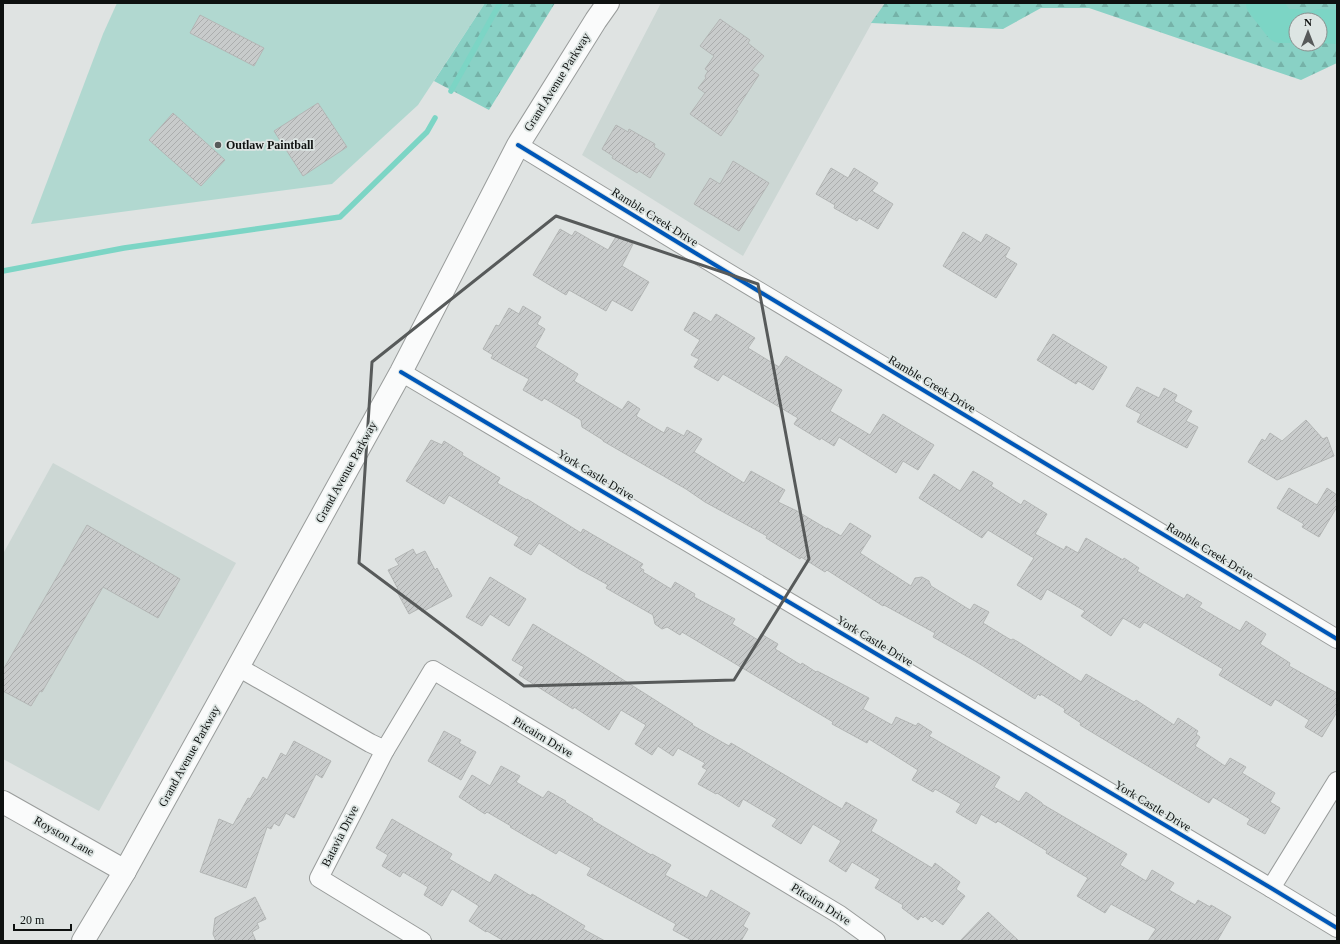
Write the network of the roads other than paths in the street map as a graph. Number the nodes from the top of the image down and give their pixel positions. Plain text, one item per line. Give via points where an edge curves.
1 (608, 3) edge
2 (518, 145) junction
3 (401, 372) junction
4 (1337, 639) edge
5 (238, 667) junction
6 (385, 750) junction
7 (1337, 781) edge
8 (3, 802) edge
9 (125, 871) junction
10 (1271, 888) junction
11 (1337, 928) edge
12 (83, 941) edge
13 (422, 941) edge
14 (876, 941) edge

1 - 2 main road, Grand Avenue Parkway
2 - 3 main road, Grand Avenue Parkway
2 - 4 street, Ramble Creek Drive
3 - 5 main road, Grand Avenue Parkway
3 - 10 street, York Castle Drive
5 - 6 street
5 - 9 main road, Grand Avenue Parkway
6 - 13 street, Batavia Drive via 318,878
6 - 14 street, Pitcairn Drive via 433,670 840,915
7 - 10 street
8 - 9 main road, Royston Lane
9 - 12 main road, Grand Avenue Parkway
10 - 11 street, York Castle Drive

